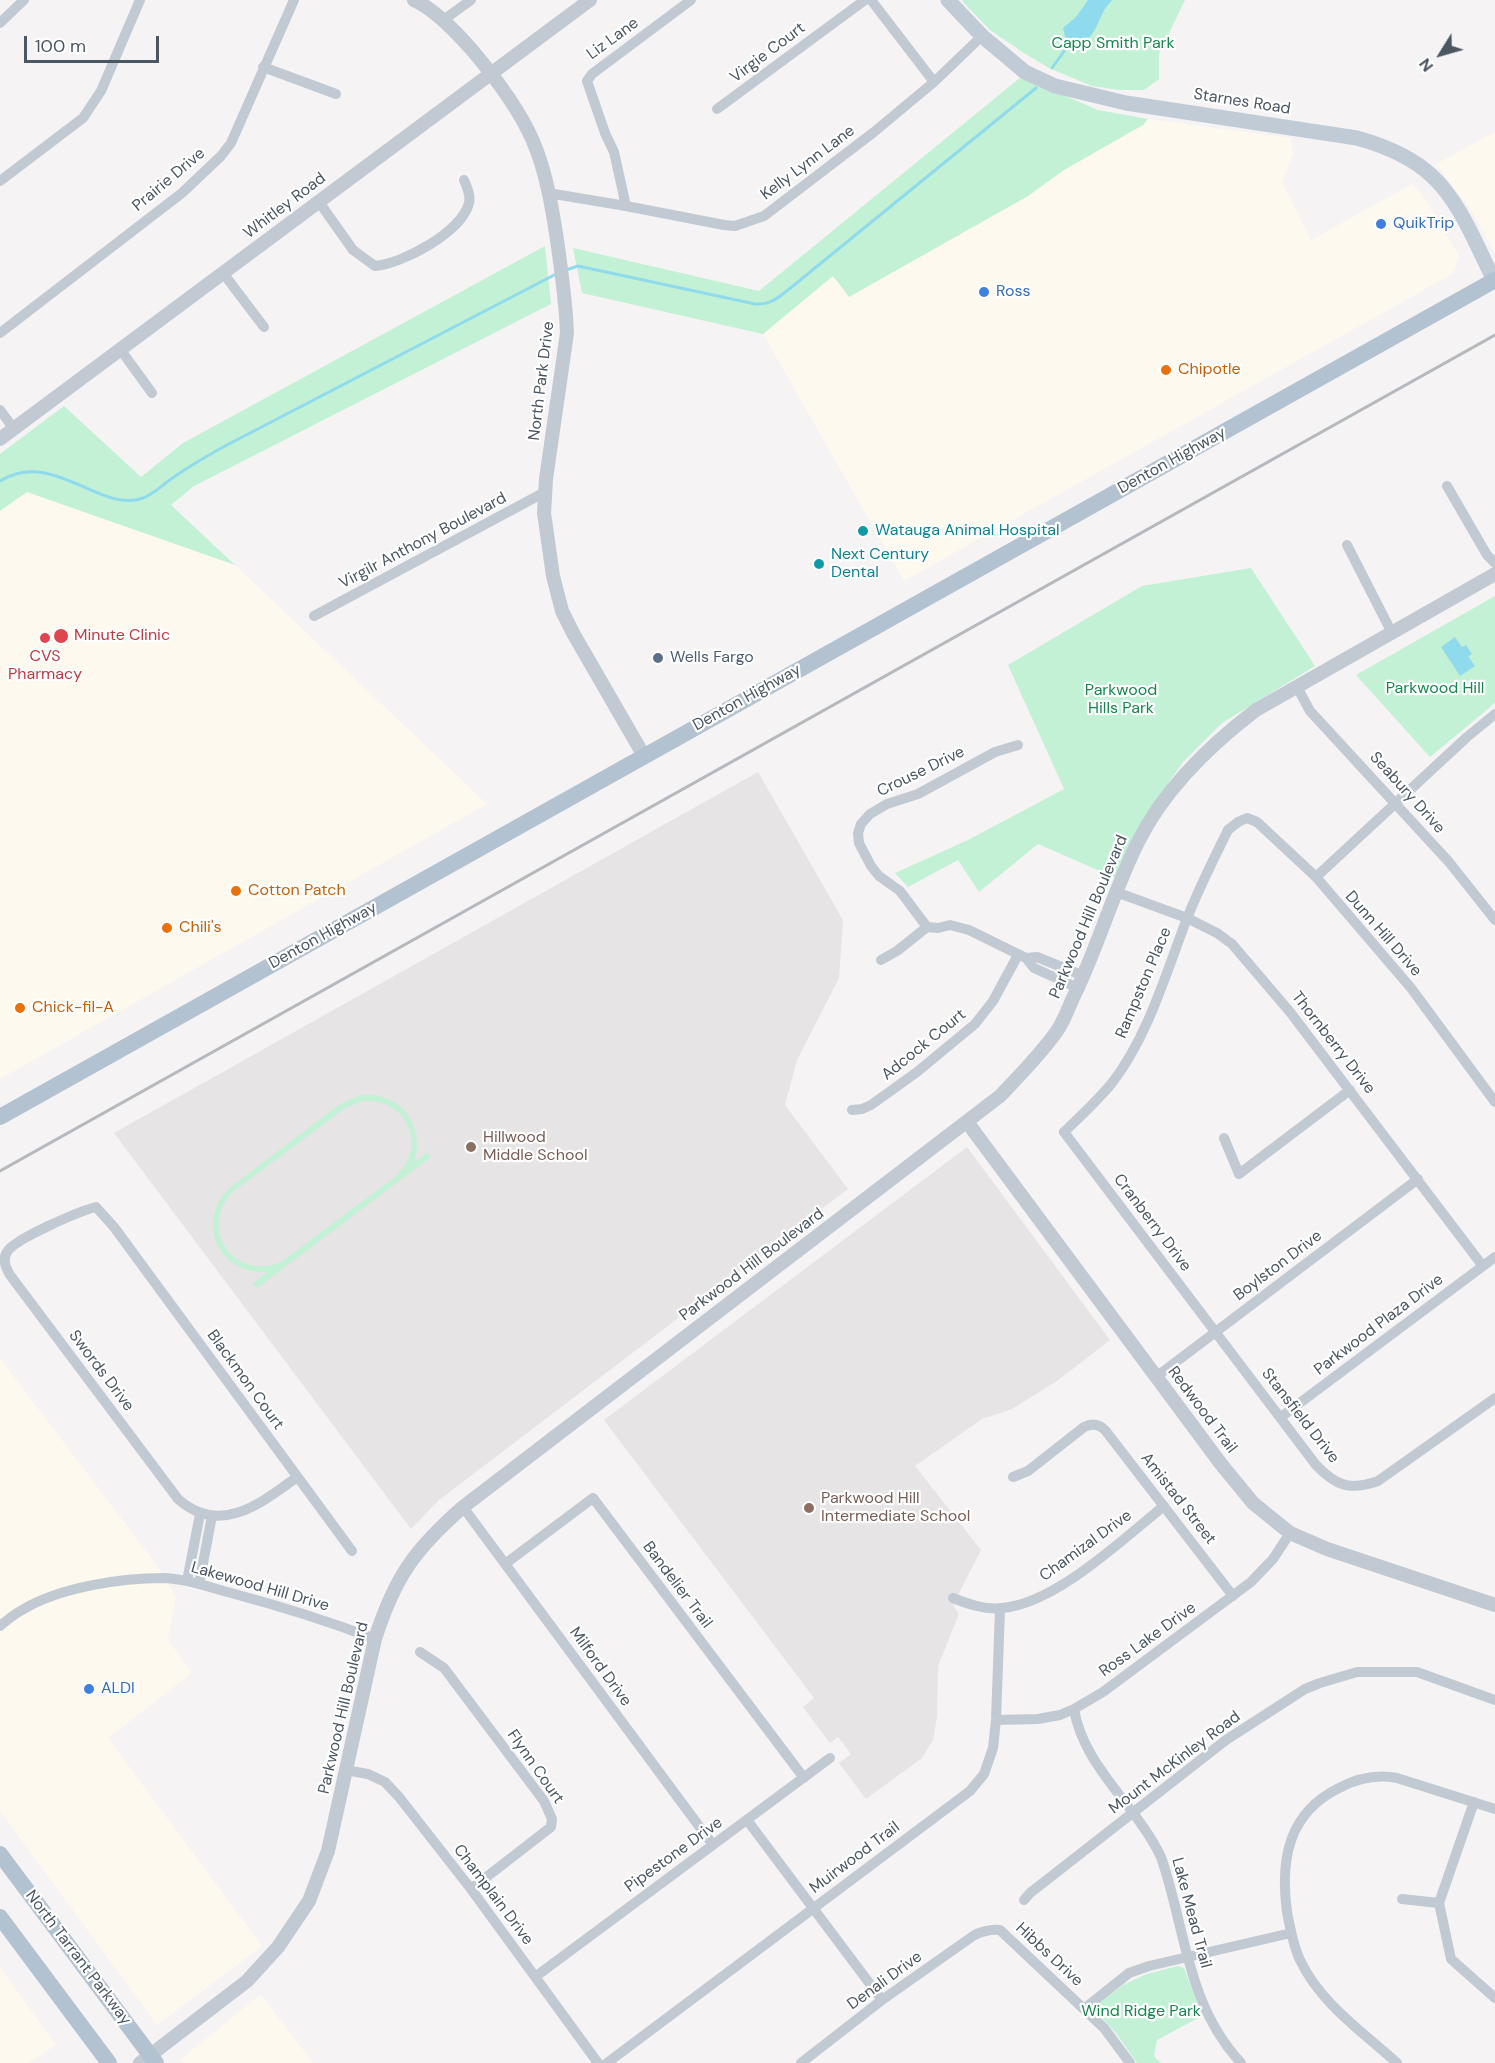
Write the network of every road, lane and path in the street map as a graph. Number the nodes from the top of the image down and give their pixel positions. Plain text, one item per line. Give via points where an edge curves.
1 (24, 0) edge
2 (140, 0) edge
3 (294, 0) edge
4 (414, 0) edge
5 (471, 0) edge
6 (590, 0) edge
7 (692, 0) edge
8 (866, 0) edge
9 (871, 0) edge
10 (948, 0) edge
11 (442, 21) junction
12 (0, 23) edge
13 (982, 36) junction
14 (263, 68) junction
15 (490, 74) junction
16 (934, 82) junction
17 (336, 94) dead end
18 (717, 109) dead end
19 (465, 180) dead end
20 (0, 181) edge
21 (548, 194) junction
22 (319, 202) junction
23 (626, 206) junction
24 (223, 273) junction
25 (1495, 280) edge
26 (264, 327) dead end
27 (0, 333) edge
28 (120, 349) junction
29 (152, 393) dead end
30 (0, 410) edge
31 (14, 429) junction
32 (0, 439) edge
33 (1447, 486) dead end
34 (545, 492) junction
35 (1347, 545) dead end
36 (1495, 563) edge
37 (1495, 574) edge
38 (314, 616) dead end
39 (1392, 633) junction
40 (1297, 687) junction
41 (1495, 714) edge
42 (1018, 745) dead end
43 (644, 756) junction
44 (1396, 803) junction
45 (1228, 830) joint
46 (1316, 878) junction
47 (1116, 892) junction
48 (1187, 918) junction
49 (1495, 920) edge
50 (927, 927) junction
51 (1022, 957) junction
52 (881, 960) dead end
53 (1081, 982) junction
54 (1350, 1090) junction
55 (1495, 1102) edge
56 (852, 1110) dead end
57 (0, 1117) edge
58 (967, 1122) junction
59 (1064, 1132) joint
60 (1224, 1138) dead end
61 (1418, 1179) junction
62 (114, 1227) joint
63 (1495, 1257) edge
64 (1482, 1265) junction
65 (1216, 1332) junction
66 (1156, 1377) junction
67 (1495, 1398) edge
68 (1281, 1418) junction
69 (297, 1476) junction
70 (1013, 1477) dead end
71 (1164, 1506) junction
72 (463, 1507) junction
73 (200, 1514) junction
74 (212, 1516) junction
75 (1290, 1533) junction
76 (352, 1551) dead end
77 (505, 1564) junction
78 (193, 1582) junction
79 (1233, 1596) junction
80 (953, 1598) dead end
81 (1495, 1605) edge
82 (1000, 1609) junction
83 (0, 1626) edge
84 (375, 1639) junction
85 (420, 1652) dead end
86 (1355, 1661) dead end
87 (1357, 1672) junction
88 (1495, 1700) edge
89 (1074, 1709) junction
90 (996, 1720) junction
91 (830, 1758) dead end
92 (345, 1770) junction
93 (804, 1778) junction
94 (1474, 1802) junction
95 (1495, 1809) edge
96 (1134, 1812) junction
97 (747, 1820) junction
98 (713, 1845) junction
99 (0, 1854) edge
100 (471, 1889) junction
101 (1401, 1899) dead end
102 (1024, 1900) dead end
103 (1440, 1903) junction
104 (813, 1908) junction
105 (0, 1917) edge
106 (991, 1929) joint
107 (1291, 1933) junction
108 (1187, 1957) junction
109 (535, 1977) junction
110 (1495, 1998) edge
111 (882, 2000) junction
112 (1084, 2009) junction
113 (149, 2060) edge
114 (109, 2063) edge
115 (598, 2063) edge
116 (607, 2063) edge
117 (801, 2063) edge
118 (1130, 2063) edge
119 (1241, 2063) edge
120 (1396, 2063) edge

1 - 12 street
2 - 20 street via 101,91 83,118
3 - 14 street, Prairie Drive
4 - 11 street, North Park Drive
5 - 11 street
6 - 15 street, Whitley Road
7 - 23 street, Liz Lane via 592,74 586,84 614,152
8 - 18 street, Virgie Court
9 - 16 street
10 - 13 main road, Starnes Road
11 - 15 street, North Park Drive via 466,43
13 - 16 street, Kelly Lynn Lane
13 - 25 main road, Starnes Road via 1025,72 1055,86 1126,103 1357,138 1396,153 1432,175 1450,197
14 - 17 street
14 - 27 street, Prairie Drive via 231,143 206,171
15 - 21 street, North Park Drive via 532,140
15 - 22 street, Whitley Road
16 - 23 street, Kelly Lynn Lane via 764,216 735,226
19 - 22 street via 469,204 460,222 431,243 385,265 375,266 353,250
21 - 23 street, Kelly Lynn Lane
21 - 34 street, North Park Drive via 567,333
22 - 24 street, Whitley Road
24 - 26 street
24 - 28 street, Whitley Road
25 - 43 main road, Denton Highway
28 - 29 street
28 - 31 street, Whitley Road
30 - 31 street
31 - 32 street, Whitley Road
33 - 36 street
34 - 38 street, Virgilr Anthony Boulevard
34 - 43 street, North Park Drive via 544,513 562,611
35 - 39 street
37 - 39 street, Parkwood Hill Boulevard
39 - 40 street, Parkwood Hill Boulevard
40 - 44 street, Seabury Drive via 1310,711
40 - 47 street, Parkwood Hill Boulevard via 1233,727 1186,773 1138,841
41 - 44 street
42 - 50 street, Crouse Drive via 995,752 918,794 887,804 861,824 860,843 871,866 900,891
43 - 57 main road, Denton Highway
44 - 46 street
44 - 49 street, Seabury Drive
45 - 46 street, Dunn Hill Drive via 1247,818 1257,822
45 - 48 street, Rampston Place
46 - 55 street, Dunn Hill Drive via 1411,988
47 - 48 street, Thornberry Drive
47 - 53 street, Parkwood Hill Boulevard
48 - 54 street, Thornberry Drive via 1232,944
48 - 59 street, Rampston Place via 1149,1018 1131,1052 1092,1107
50 - 51 street via 951,925 969,930
50 - 52 street
51 - 53 street via 1034,968
51 - 56 street, Adcock Court via 975,1024 871,1105
53 - 58 street, Parkwood Hill Boulevard via 1058,1029 1034,1060 1000,1096
54 - 60 street via 1239,1174
54 - 61 street, Thornberry Drive
58 - 66 street, Redwood Trail
58 - 72 street, Parkwood Hill Boulevard
59 - 65 street, Cranberry Drive
61 - 64 street, Thornberry Drive
61 - 65 street, Boylston Drive
62 - 69 street, Blackmon Court
62 - 73 street, Swords Drive via 96,1207 84,1210 16,1243 6,1253 4,1264 178,1498
63 - 64 street, Parkwood Plaza Drive
64 - 68 street, Parkwood Plaza Drive
65 - 66 street, Boylston Drive
65 - 68 street, Stansfield Drive
66 - 75 street, Redwood Trail via 1238,1485 1268,1517
67 - 68 street, Stansfield Drive via 1390,1473 1364,1486 1352,1487 1327,1477
69 - 74 street, Swords Drive via 266,1499 238,1512
69 - 76 street, Blackmon Court
70 - 71 street, Amistad Street via 1028,1471 1084,1427 1096,1424 1105,1430
71 - 79 street, Amistad Street
71 - 82 street, Chamizal Drive via 1058,1587 1018,1606
72 - 77 street, Milford Drive
72 - 84 street, Parkwood Hill Boulevard via 418,1550 402,1573
73 - 74 street, Swords Drive
73 - 78 street
74 - 78 street
75 - 79 street, Ross Lake Drive via 1263,1571
75 - 81 street, Redwood Trail
77 - 93 street, Bandelier Trail via 593,1498
77 - 98 street, Milford Drive
78 - 83 street, Lakewood Hill Drive via 165,1578 83,1587 24,1609
78 - 84 street, Lakewood Hill Drive via 332,1622
79 - 89 street, Ross Lake Drive
80 - 82 street, Chamizal Drive via 974,1606
82 - 90 street, Muirwood Trail
84 - 92 street, Parkwood Hill Boulevard
85 - 100 street, Flynn Court via 444,1668 544,1801 552,1819 551,1827
86 - 87 street
87 - 88 street, Mount McKinley Road via 1417,1672
87 - 96 street, Mount McKinley Road via 1305,1689 1226,1740
89 - 90 street, Ross Lake Drive via 1038,1719
89 - 96 street, Lake Mead Trail via 1090,1752
90 - 104 street, Muirwood Trail via 993,1748 984,1774 970,1791
91 - 93 street, Pipestone Drive
92 - 100 street, Champlain Drive via 385,1782
92 - 113 street, Parkwood Hill Boulevard via 328,1851 300,1917 248,1981
93 - 97 street, Pipestone Drive
94 - 95 street
94 - 103 street
94 - 107 street via 1383,1775 1348,1783 1326,1794 1305,1813 1285,1858 1285,1896
96 - 102 street, Mount McKinley Road
96 - 108 street, Lake Mead Trail via 1161,1857
97 - 98 street, Pipestone Drive
97 - 104 street
98 - 109 street, Pipestone Drive
99 - 113 main road, North Tarrant Parkway
100 - 109 street, Champlain Drive
101 - 103 street
103 - 110 street via 1450,1959
104 - 111 street
104 - 116 street, Muirwood Trail
105 - 114 main road
106 - 111 street, Denali Drive via 973,1936
106 - 112 street, Hibbs Drive via 1000,1930
107 - 108 street
107 - 120 street via 1300,1960 1329,2002
108 - 112 street via 1129,1973
108 - 119 street, Lake Mead Trail via 1205,2010
109 - 115 street, Champlain Drive
111 - 117 street, Denali Drive
112 - 118 street, Hibbs Drive

